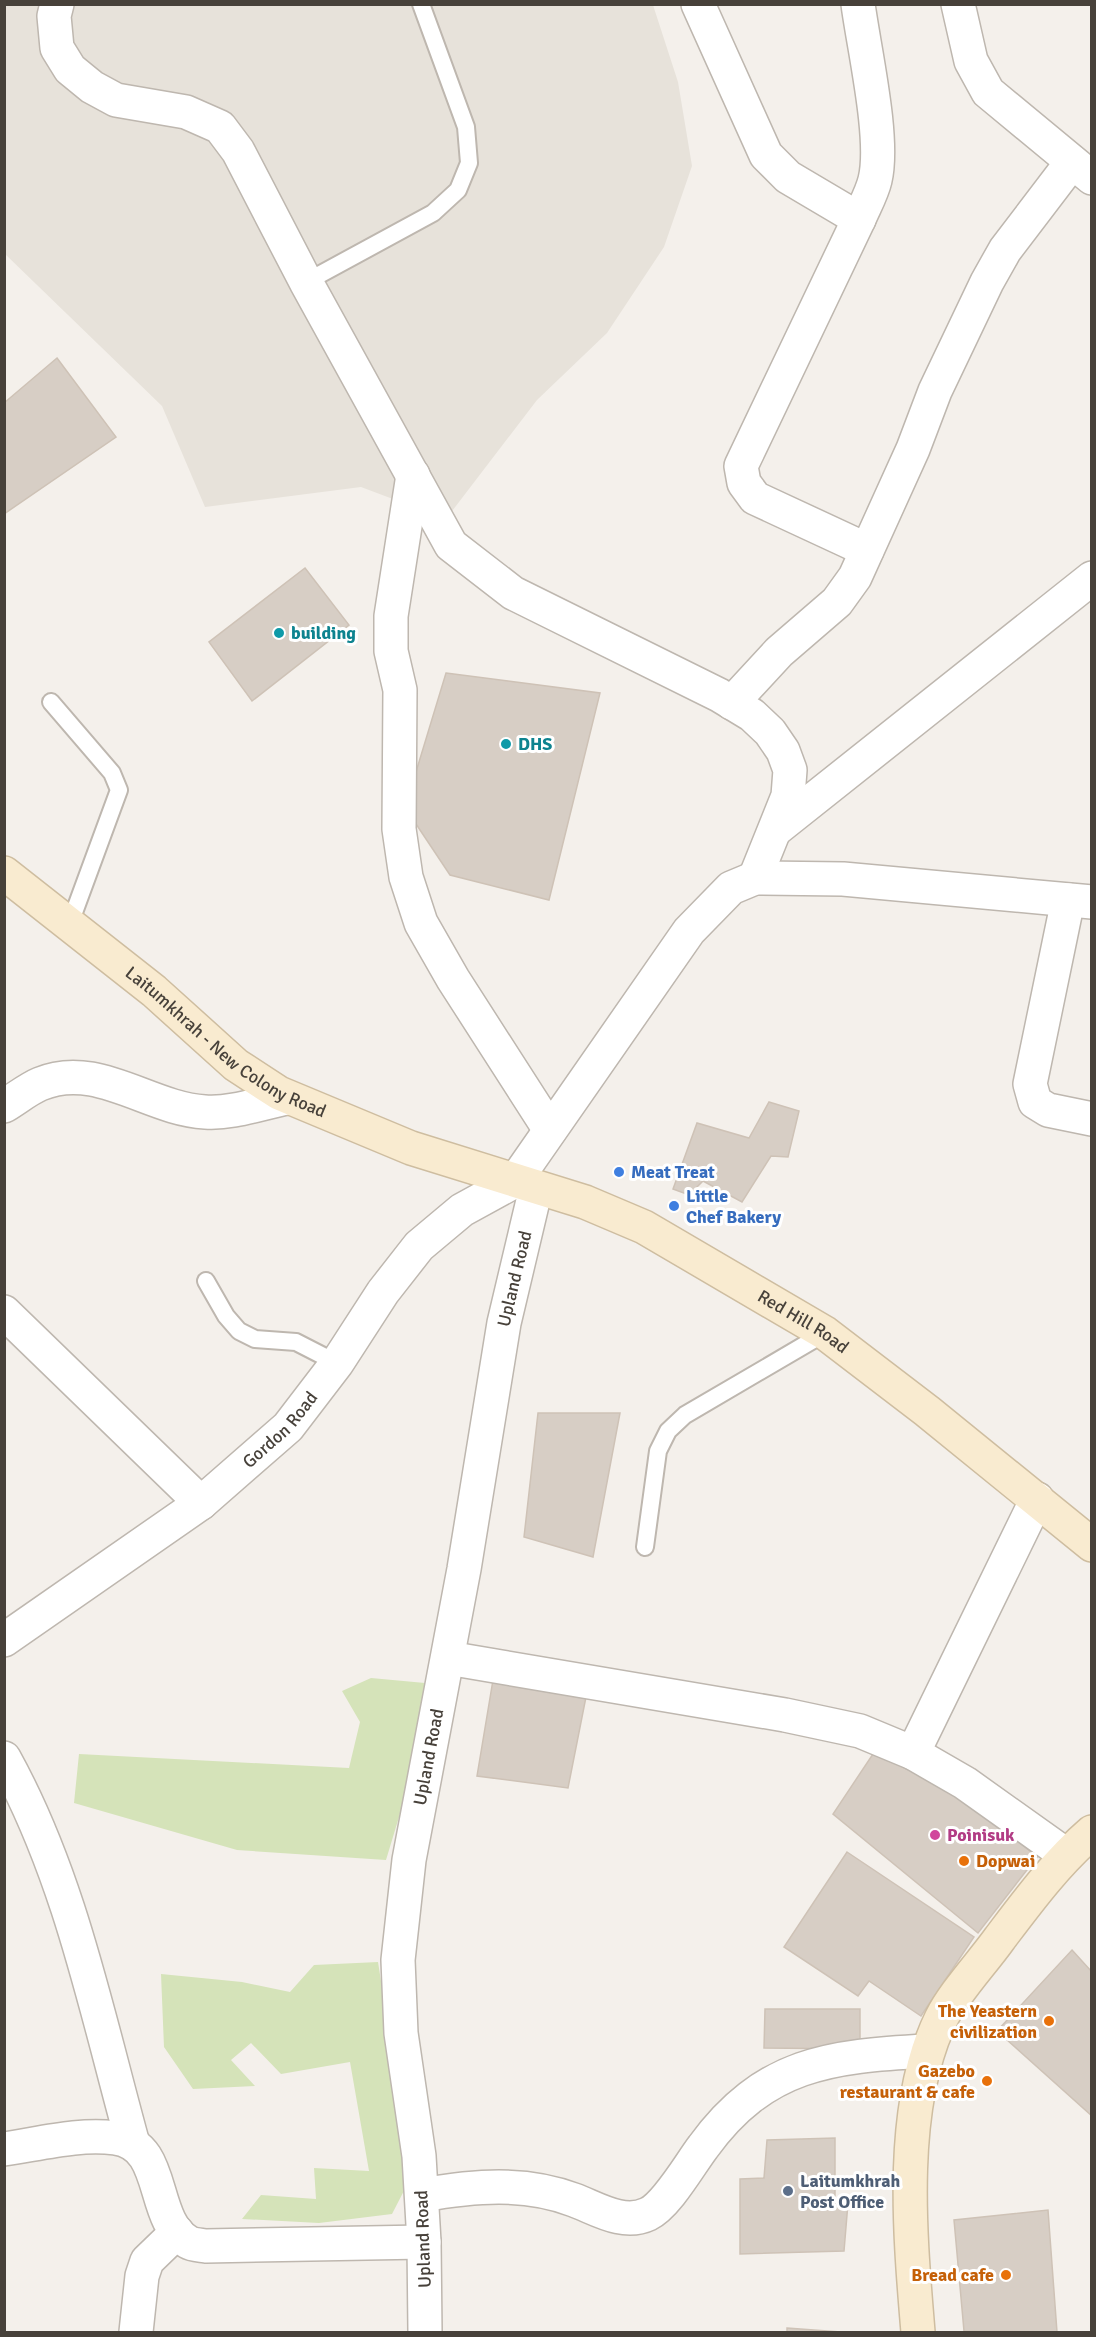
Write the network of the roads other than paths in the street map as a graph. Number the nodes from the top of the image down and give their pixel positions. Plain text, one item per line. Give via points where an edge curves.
1 (57, 4) edge
2 (421, 4) edge
3 (698, 4) edge
4 (858, 4) edge
5 (958, 4) edge
6 (1082, 170) edge
7 (859, 219) junction
8 (306, 282) junction
9 (413, 475) junction
10 (867, 549) junction
11 (1092, 579) edge
12 (51, 702) dead end
13 (732, 703) junction
14 (775, 830) junction
15 (4, 873) edge
16 (755, 878) junction
17 (1080, 901) edge
18 (69, 926) junction
19 (287, 1098) junction
20 (4, 1106) edge
21 (1092, 1119) edge
22 (550, 1130) junction
23 (473, 1167) joint
24 (526, 1184) junction
25 (207, 1281) dead end
26 (4, 1312) edge
27 (825, 1333) junction
28 (337, 1363) junction
29 (1037, 1499) junction
30 (201, 1503) junction
31 (1092, 1545) edge
32 (645, 1547) dead end
33 (4, 1640) edge
34 (448, 1658) junction
35 (913, 1754) junction
36 (4, 1758) edge
37 (1092, 1832) edge
38 (1066, 1855) junction
39 (927, 2051) junction
40 (133, 2144) junction
41 (4, 2149) edge
42 (422, 2195) junction
43 (177, 2232) junction
44 (424, 2242) junction
45 (136, 2332) edge
46 (425, 2332) edge
47 (918, 2332) edge

1 - 8 street via 57,48 70,69 92,87 116,100 186,111 220,128 238,151
2 - 8 lane via 466,128 470,164 458,190 433,213
3 - 7 street via 766,154 788,177
4 - 7 street via 877,154 875,180
5 - 6 street via 971,61 988,92
6 - 10 street via 1005,250 935,391
7 - 10 street via 741,466 744,483 755,498
8 - 9 street
9 - 13 street via 452,545 513,593
9 - 22 street via 391,616 391,651 400,690 398,807 406,877 421,923
10 - 13 street via 855,577 837,602 779,652
11 - 14 street
12 - 18 lane via 112,773 119,790
13 - 14 street via 770,732 790,770 788,796
14 - 16 street
15 - 18 street, Laitumkhrah - New Colony Road
16 - 17 street via 843,879
16 - 22 street via 731,888 689,931
17 - 21 street via 1030,1084 1035,1102 1048,1110
18 - 19 street, Laitumkhrah - New Colony Road via 154,991 236,1065
19 - 20 street via 206,1112 76,1076 40,1084
19 - 23 street, Laitumkhrah - New Colony Road via 400,1144
22 - 24 street
23 - 24 street, Red Hill Road
24 - 27 street, Red Hill Road via 585,1202 644,1227
24 - 28 street, Gordon Road via 462,1210 419,1246 383,1292
24 - 34 street, Upland Road via 488,1436
25 - 28 lane via 239,1331 255,1339 296,1342
26 - 30 street
27 - 29 street, Red Hill Road
27 - 32 lane via 685,1415 668,1431 658,1451
28 - 30 street, Gordon Road via 288,1427
29 - 31 street, Red Hill Road
29 - 35 street
30 - 33 street, Gordon Road
34 - 35 street via 785,1715 860,1731
34 - 42 street, Upland Road via 409,1860 398,1960 401,2033
35 - 38 street via 965,1783
36 - 40 street via 52,1864
37 - 38 street
38 - 39 street via 942,2016
39 - 42 street via 857,2055 799,2068 760,2091 718,2126 675,2185 648,2214 627,2218 550,2191 513,2187 462,2187
39 - 47 street via 914,2114 911,2179
40 - 41 street via 98,2136
40 - 43 street via 148,2159
42 - 44 street, Upland Road
43 - 44 street via 189,2243 206,2246
43 - 45 street via 147,2261
44 - 46 street, Upland Road

